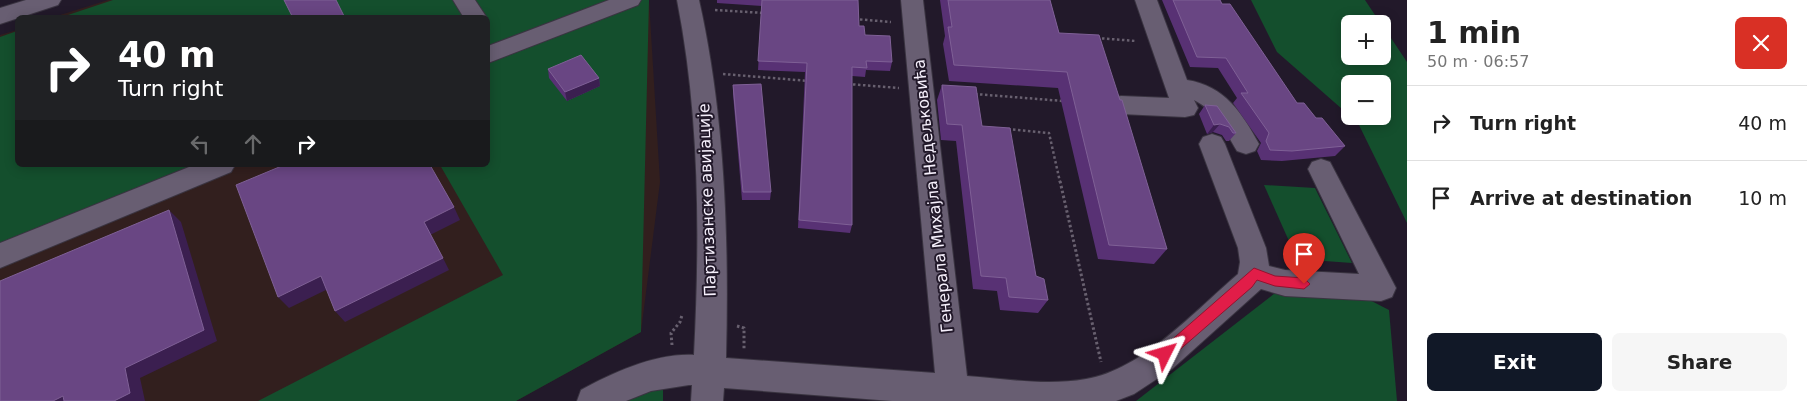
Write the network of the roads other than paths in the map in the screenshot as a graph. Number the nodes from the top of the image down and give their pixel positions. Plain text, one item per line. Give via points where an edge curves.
1 (50, 0) edge
2 (464, 0) edge
3 (630, 0) edge
4 (688, 0) edge
5 (1146, 0) edge
6 (913, 12) edge
7 (474, 15) edge
8 (0, 16) edge
9 (491, 46) edge
10 (1181, 98) junction
11 (1121, 105) edge
12 (1212, 144) dead end
13 (1246, 144) dead end
14 (217, 167) edge
15 (1321, 169) dead end
16 (0, 256) edge
17 (1254, 274) junction
18 (708, 386) edge
19 (942, 394) edge
20 (593, 401) edge

1 - 8 street
2 - 7 street
3 - 9 street
4 - 18 street, Партизанске авијације via 700,70 709,166 712,311
5 - 10 street
6 - 19 street, Генерала Михајла Недељковића
10 - 11 street
10 - 13 street via 1196,89 1219,102
12 - 17 street via 1252,248 1256,264
14 - 16 street
15 - 17 street via 1381,288 1285,282
17 - 19 street via 1248,283 1151,366 1107,390 1053,398
18 - 19 street
18 - 20 street via 674,371 642,378

